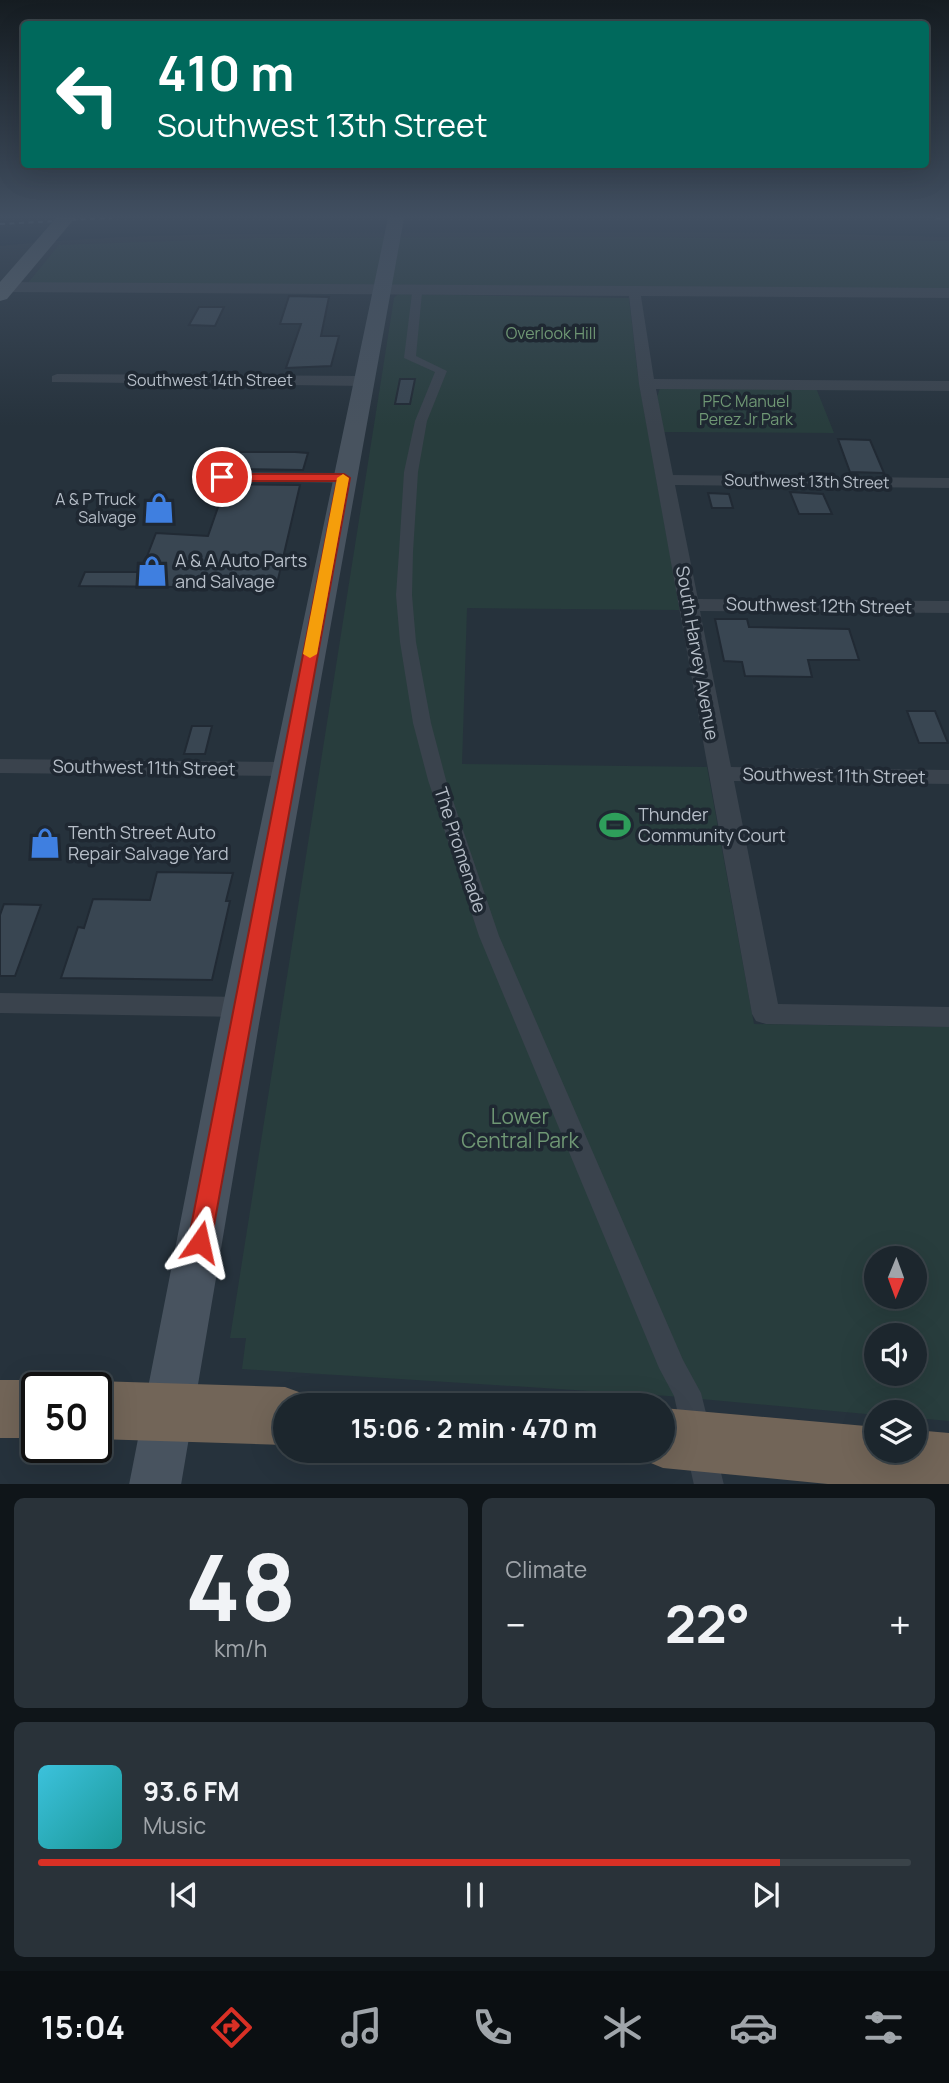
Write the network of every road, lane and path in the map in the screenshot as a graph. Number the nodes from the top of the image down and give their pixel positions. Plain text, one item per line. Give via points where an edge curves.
1 (160, 287) edge
2 (382, 289) junction
3 (633, 290) junction
4 (417, 293) dead end
5 (949, 293) edge
6 (57, 379) dead end
7 (363, 381) junction
8 (647, 384) junction
9 (949, 386) edge
10 (222, 477) dead end
11 (344, 478) junction
12 (666, 480) junction
13 (949, 483) edge
14 (689, 605) junction
15 (949, 607) edge
16 (0, 766) edge
17 (288, 769) junction
18 (720, 774) junction
19 (949, 777) edge
20 (0, 1003) edge
21 (242, 1007) junction
22 (949, 1017) edge
23 (674, 1393) edge
24 (0, 1409) edge
25 (21, 1409) edge
26 (112, 1411) edge
27 (273, 1416) edge
28 (675, 1416) edge
29 (949, 1464) edge
30 (155, 1484) edge
31 (709, 1484) edge

1 - 2 street
2 - 3 street
2 - 7 main road
3 - 5 street
3 - 8 street, South Harvey Avenue
4 - 23 street, The Promenade via 410,358 441,371 421,421 411,472 405,573 408,642 428,746 489,936 673,1368
6 - 7 street, Southwest 14th Street
7 - 11 main road
8 - 9 street
8 - 12 street, South Harvey Avenue
10 - 11 street
11 - 17 main road
12 - 13 street, Southwest 13th Street
12 - 14 street, South Harvey Avenue
14 - 15 street, Southwest 12th Street
14 - 18 street, South Harvey Avenue
16 - 17 street, Southwest 11th Street
17 - 21 main road
18 - 19 street, Southwest 11th Street
18 - 22 street, South Harvey Avenue via 765,1014
20 - 21 street
21 - 30 main road
24 - 25 highway
26 - 27 highway
28 - 29 highway
28 - 31 street

